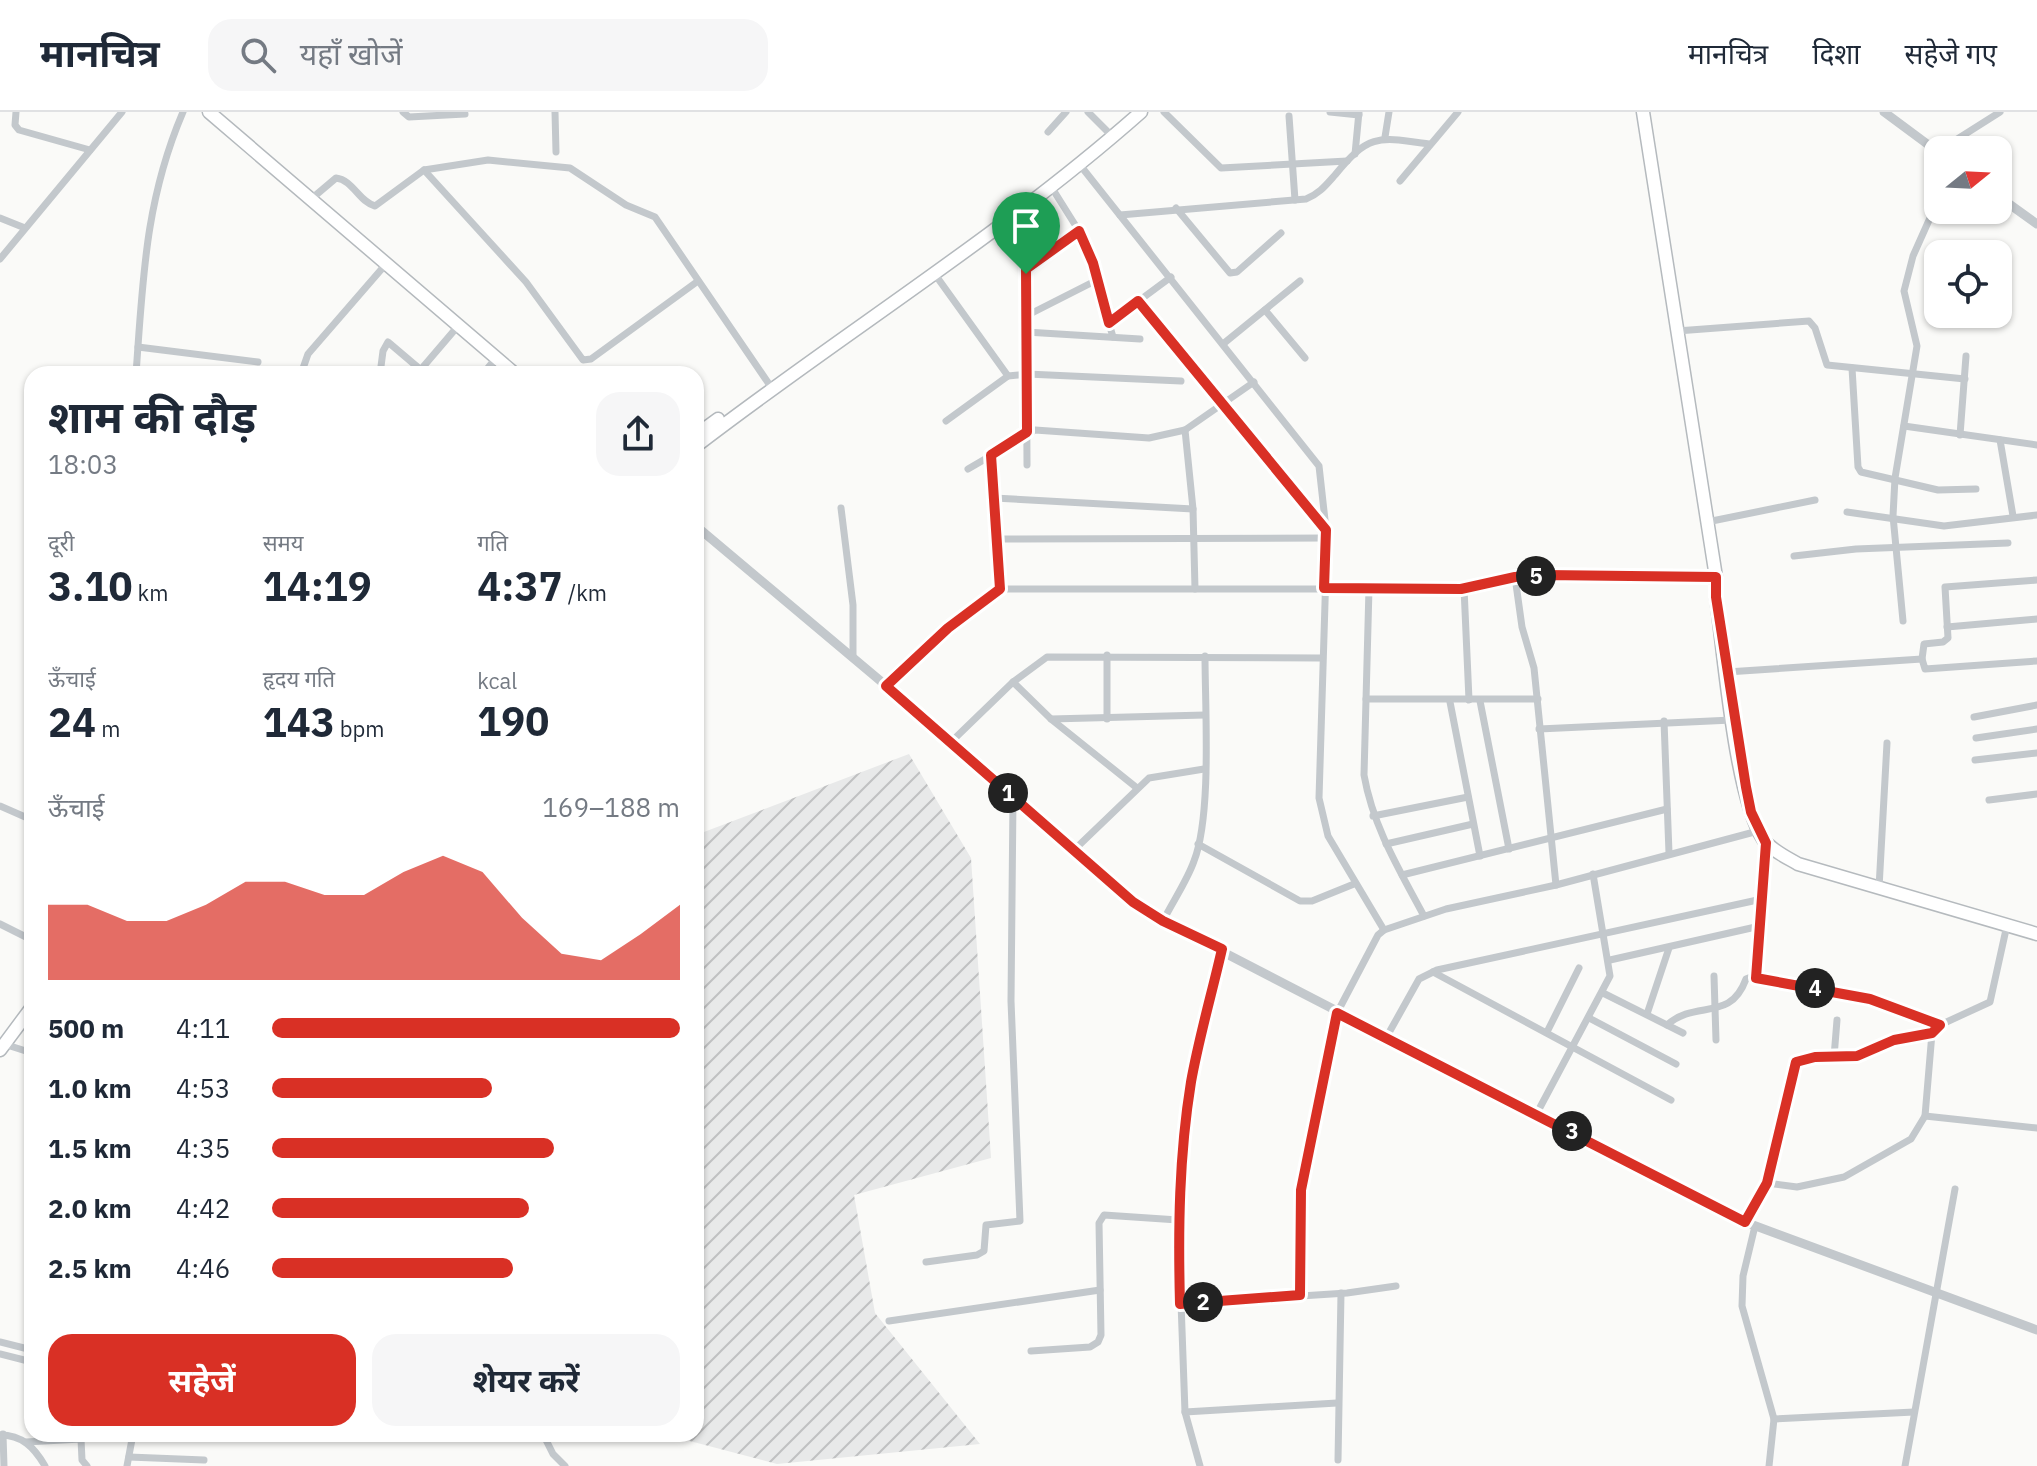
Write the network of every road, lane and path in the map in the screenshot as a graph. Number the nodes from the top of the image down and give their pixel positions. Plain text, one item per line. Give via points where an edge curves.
1 (16, 112) edge
2 (122, 112) edge
3 (183, 112) edge
4 (209, 112) edge
5 (403, 112) edge
6 (555, 112) edge
7 (1066, 112) edge
8 (1088, 112) edge
9 (1141, 112) edge
10 (1164, 112) edge
11 (1330, 112) edge
12 (1389, 112) edge
13 (1458, 112) edge
14 (1636, 112) edge
15 (1643, 112) edge
16 (1884, 112) edge
17 (2000, 112) edge
18 (1359, 113) edge
19 (465, 114) edge
20 (1289, 116) dead end
21 (1048, 132) dead end
22 (1962, 136) edge
23 (1113, 137) junction
24 (1385, 137) junction
25 (1924, 141) edge
26 (1429, 144) junction
27 (90, 150) junction
28 (556, 152) dead end
29 (1355, 154) junction
30 (1347, 161) junction
31 (1292, 164) junction
32 (1080, 165) junction
33 (424, 170) junction
34 (1400, 181) dead end
35 (1052, 188) junction
36 (310, 200) junction
37 (1295, 200) junction
38 (2012, 206) edge
39 (1176, 208) junction
40 (1120, 215) junction
41 (0, 218) edge
42 (1928, 224) edge
43 (2037, 224) edge
44 (25, 228) junction
45 (1079, 231) junction
46 (1281, 233) dead end
47 (0, 259) edge
48 (386, 264) junction
49 (934, 273) junction
50 (1171, 277) junction
51 (1097, 280) junction
52 (698, 281) junction
53 (1300, 281) dead end
54 (1138, 301) junction
55 (1265, 310) junction
56 (1026, 316) junction
57 (1109, 323) junction
58 (458, 326) junction
59 (1677, 331) junction
60 (1026, 332) junction
61 (1113, 337) junction
62 (1140, 339) dead end
63 (1223, 344) junction
64 (138, 347) junction
65 (1966, 356) dead end
66 (496, 358) junction
67 (1305, 358) dead end
68 (258, 362) dead end
69 (137, 366) edge
70 (304, 366) edge
71 (381, 366) edge
72 (413, 366) edge
73 (424, 366) edge
74 (490, 366) edge
75 (506, 366) edge
76 (1852, 368) junction
77 (1027, 374) junction
78 (1913, 374) junction
79 (1008, 376) junction
80 (1965, 379) junction
81 (1181, 381) dead end
82 (1254, 382) junction
83 (766, 390) junction
84 (1224, 403) junction
85 (946, 421) dead end
86 (1904, 426) junction
87 (704, 429) edge
88 (1185, 430) junction
89 (1027, 432) junction
90 (1960, 435) junction
91 (704, 440) edge
92 (2000, 440) junction
93 (2037, 445) edge
94 (991, 455) junction
95 (1027, 465) dead end
96 (968, 469) dead end
97 (1895, 478) junction
98 (1976, 489) dead end
99 (994, 498) junction
100 (1815, 500) dead end
101 (841, 508) dead end
102 (1193, 509) junction
103 (1847, 512) dead end
104 (2037, 515) edge
105 (1893, 516) junction
106 (2013, 516) junction
107 (1707, 522) junction
108 (704, 533) edge
109 (1327, 534) junction
110 (998, 539) junction
111 (1194, 540) junction
112 (2008, 543) dead end
113 (1895, 550) junction
114 (1794, 556) dead end
115 (1515, 577) junction
116 (1713, 578) junction
117 (2037, 580) edge
118 (1324, 588) junction
119 (1369, 588) junction
120 (1464, 588) junction
121 (1000, 589) junction
122 (1195, 589) junction
123 (2037, 619) edge
124 (1903, 621) dead end
125 (1947, 627) junction
126 (1107, 655) junction
127 (1205, 656) junction
128 (853, 658) junction
129 (1321, 658) junction
130 (1922, 659) junction
131 (2037, 661) edge
132 (1727, 672) junction
133 (1013, 682) junction
134 (886, 686) junction
135 (1366, 699) junction
136 (1538, 699) junction
137 (1469, 700) junction
138 (1480, 701) junction
139 (1450, 702) junction
140 (2037, 705) edge
141 (1205, 715) junction
142 (1974, 717) dead end
143 (1051, 719) junction
144 (1107, 719) junction
145 (1734, 720) junction
146 (1664, 721) junction
147 (1539, 729) junction
148 (2037, 729) edge
149 (1976, 738) dead end
150 (952, 741) junction
151 (1887, 743) dead end
152 (2037, 753) edge
153 (1975, 760) dead end
154 (1204, 769) junction
155 (1137, 788) junction
156 (2037, 794) edge
157 (1468, 797) junction
158 (1013, 798) junction
159 (1989, 800) dead end
160 (0, 806) edge
161 (1667, 809) junction
162 (24, 816) edge
163 (1373, 816) junction
164 (1473, 824) junction
165 (1758, 831) junction
166 (1551, 840) junction
167 (1766, 843) junction
168 (1198, 844) junction
169 (1386, 844) junction
170 (1509, 849) junction
171 (1073, 851) junction
172 (1669, 853) junction
173 (1480, 856) junction
174 (1593, 874) junction
175 (1402, 875) junction
176 (1354, 884) junction
177 (1556, 885) junction
178 (1879, 890) junction
179 (1762, 899) junction
180 (1424, 916) junction
181 (1163, 921) junction
182 (0, 924) edge
183 (2007, 925) junction
184 (1760, 926) junction
185 (1384, 930) junction
186 (1604, 931) junction
187 (2037, 934) edge
188 (24, 936) edge
189 (1669, 948) junction
190 (1222, 949) junction
191 (1610, 960) junction
192 (1579, 968) dead end
193 (1433, 971) junction
194 (1714, 976) dead end
195 (1756, 978) junction
196 (1603, 993) junction
197 (1714, 1009) junction
198 (1337, 1013) junction
199 (1647, 1014) junction
200 (24, 1018) edge
201 (1589, 1018) junction
202 (1837, 1020) dead end
203 (1667, 1025) junction
204 (1940, 1025) junction
205 (1547, 1032) junction
206 (1683, 1033) dead end
207 (1932, 1033) junction
208 (1386, 1038) junction
209 (1716, 1040) dead end
210 (1575, 1046) junction
211 (2, 1047) edge
212 (24, 1051) edge
213 (1834, 1057) junction
214 (1676, 1064) dead end
215 (1671, 1100) dead end
216 (1537, 1113) junction
217 (1925, 1116) junction
218 (2037, 1128) edge
219 (1767, 1183) junction
220 (1955, 1189) dead end
221 (1178, 1220) junction
222 (1750, 1224) junction
223 (926, 1262) dead end
224 (1396, 1286) dead end
225 (1100, 1290) junction
226 (1341, 1293) junction
227 (1300, 1295) junction
228 (1936, 1295) junction
229 (1180, 1304) junction
230 (889, 1321) dead end
231 (2037, 1330) edge
232 (0, 1342) edge
233 (24, 1348) edge
234 (1031, 1351) dead end
235 (0, 1354) edge
236 (24, 1360) edge
237 (1337, 1403) junction
238 (1185, 1412) junction
239 (1914, 1412) junction
240 (1774, 1419) junction
241 (2, 1434) edge
242 (24, 1438) edge
243 (33, 1442) edge
244 (81, 1442) edge
245 (132, 1442) edge
246 (547, 1442) edge
247 (204, 1460) dead end
248 (1338, 1460) dead end
249 (128, 1462) edge
250 (4, 1466) edge
251 (45, 1466) edge
252 (87, 1466) edge
253 (565, 1466) edge
254 (1200, 1466) edge
255 (1769, 1466) edge
256 (1905, 1466) edge

1 - 27 street via 19,130
2 - 27 street
3 - 64 street via 149,219
4 - 36 main road
5 - 19 street via 409,117
6 - 28 street
7 - 21 street
8 - 23 street
9 - 23 main road
10 - 31 street via 1221,168
11 - 18 street
12 - 24 street
13 - 26 street
14 - 116 main road
15 - 59 main road
16 - 25 street
17 - 22 street
18 - 29 street
20 - 31 street
23 - 32 main road
24 - 26 street
24 - 29 street
26 - 34 street
27 - 44 street
29 - 30 street
30 - 31 street
30 - 37 street via 1315,196
31 - 37 street
32 - 35 main road
32 - 40 street
33 - 36 street via 375,206 340,177
33 - 52 street via 488,160 570,168 626,205 650,213
33 - 52 street via 526,282 583,360
35 - 45 street
35 - 49 main road
36 - 48 main road
37 - 39 street
38 - 43 street
39 - 40 street
39 - 46 street via 1233,274
40 - 50 street
41 - 44 street
42 - 78 street via 1904,291 1917,346
44 - 47 street
45 - 51 street
45 - 56 street via 1026,269
48 - 58 main road
48 - 70 street via 308,354
49 - 79 street
49 - 83 main road
50 - 54 street
50 - 63 street
51 - 56 street
51 - 57 street
52 - 83 street
53 - 55 street
54 - 57 street
54 - 84 street
55 - 63 street
55 - 67 street
56 - 60 street
57 - 61 street
58 - 66 main road
58 - 73 street
59 - 76 street via 1809,321 1827,365
59 - 107 main road
60 - 61 street
60 - 77 street
61 - 62 street
63 - 82 street
64 - 68 street
64 - 69 street
65 - 80 street
66 - 74 street
66 - 75 main road
71 - 72 street via 388,342
76 - 78 street
76 - 97 street via 1858,467 1867,474
77 - 79 street
77 - 81 street
77 - 89 street
78 - 80 street
78 - 86 street
79 - 85 street
80 - 90 street
82 - 84 street
82 - 109 street via 1319,466
83 - 87 main road
83 - 91 main road
84 - 88 street
84 - 109 street
86 - 90 street
86 - 97 street
88 - 89 street via 1149,438
88 - 102 street
89 - 94 street
89 - 95 street
90 - 92 street
92 - 93 street
92 - 106 street
94 - 96 street
94 - 99 street
97 - 98 street via 1938,490
97 - 105 street
99 - 102 street
99 - 110 street
100 - 107 street
101 - 128 street via 853,605
102 - 111 street
103 - 105 street
104 - 106 street
105 - 106 street via 1944,526
105 - 113 street
107 - 116 main road
108 - 128 street
109 - 111 street
109 - 118 street
110 - 111 street
110 - 121 street
111 - 122 street
112 - 113 street
113 - 114 street
113 - 124 street
115 - 116 street
115 - 120 street
115 - 136 street
116 - 132 main road
117 - 125 street via 1945,587
118 - 119 street
118 - 122 street
118 - 129 street
119 - 120 street
119 - 135 street
120 - 137 street
121 - 122 street
121 - 134 street
123 - 125 street
125 - 130 street via 1947,641 1924,644
126 - 127 street
126 - 133 street via 1047,657
126 - 144 street
127 - 129 street
127 - 141 street
128 - 134 street
129 - 176 street via 1319,798 1328,836
130 - 131 street via 1925,669
130 - 132 street
132 - 145 main road
133 - 143 street
133 - 150 street
134 - 150 street
135 - 139 street
135 - 163 street via 1364,775
136 - 138 street
136 - 147 street
137 - 138 street
137 - 139 street
138 - 170 street
139 - 157 street
140 - 142 street
141 - 144 street
141 - 154 street
143 - 144 street
143 - 155 street
145 - 146 street
145 - 165 main road
146 - 147 street
146 - 161 street
147 - 166 street
148 - 149 street
150 - 158 street
151 - 178 street
152 - 153 street
154 - 155 street via 1153,776
154 - 168 street
155 - 171 street
156 - 159 street
157 - 163 street
157 - 164 street
158 - 171 street
158 - 223 street via 1012,1044 1020,1221 986,1225 984,1251 977,1255
160 - 162 street
161 - 166 street
161 - 172 street
163 - 169 street
164 - 169 street
164 - 173 street
165 - 167 main road
165 - 172 street
166 - 170 street
166 - 177 street
167 - 178 main road via 1798,864
167 - 179 street
168 - 176 street via 1300,901
168 - 181 street
169 - 175 street
170 - 173 street
171 - 181 street
172 - 174 street
173 - 175 street
174 - 177 street
174 - 186 street
175 - 180 street
176 - 185 street
177 - 180 street
178 - 183 main road
179 - 184 street
179 - 186 street
180 - 185 street
181 - 190 street
182 - 188 street
183 - 187 main road
183 - 204 street via 1990,1002
184 - 189 street
184 - 195 street
185 - 198 street
186 - 191 street
186 - 193 street
189 - 191 street
189 - 199 street
190 - 198 street
190 - 221 street via 1192,1079
191 - 196 street
192 - 205 street
193 - 205 street
193 - 208 street via 1419,979
194 - 197 street
195 - 197 street via 1746,979 1737,999
195 - 204 street via 1870,999
196 - 199 street
196 - 201 street
197 - 203 street via 1684,1012
197 - 209 street
198 - 208 street
198 - 227 street via 1301,1190
199 - 203 street
200 - 211 main road
201 - 210 street
201 - 214 street
202 - 213 street
203 - 206 street
204 - 207 street
205 - 210 street
207 - 213 street via 1894,1040 1857,1056
207 - 217 street
208 - 216 street
210 - 215 street
210 - 216 street
211 - 212 street
213 - 219 street via 1804,1059 1793,1068
216 - 222 street
217 - 218 street
217 - 219 street via 1911,1139 1854,1174 1812,1185
219 - 222 street
220 - 228 street
221 - 225 street via 1104,1215 1099,1223
221 - 229 street
222 - 228 street
222 - 240 street via 1742,1306
224 - 226 street
225 - 230 street
225 - 234 street via 1098,1342
226 - 227 street
226 - 237 street
227 - 229 street
228 - 231 street
228 - 239 street
229 - 238 street
232 - 233 street
235 - 236 street
237 - 238 street
237 - 248 street
238 - 254 street
239 - 240 street
239 - 256 street
240 - 255 street
241 - 242 street
241 - 250 street
243 - 251 street
244 - 252 street via 82,1463
245 - 249 street
246 - 253 street
247 - 249 street

